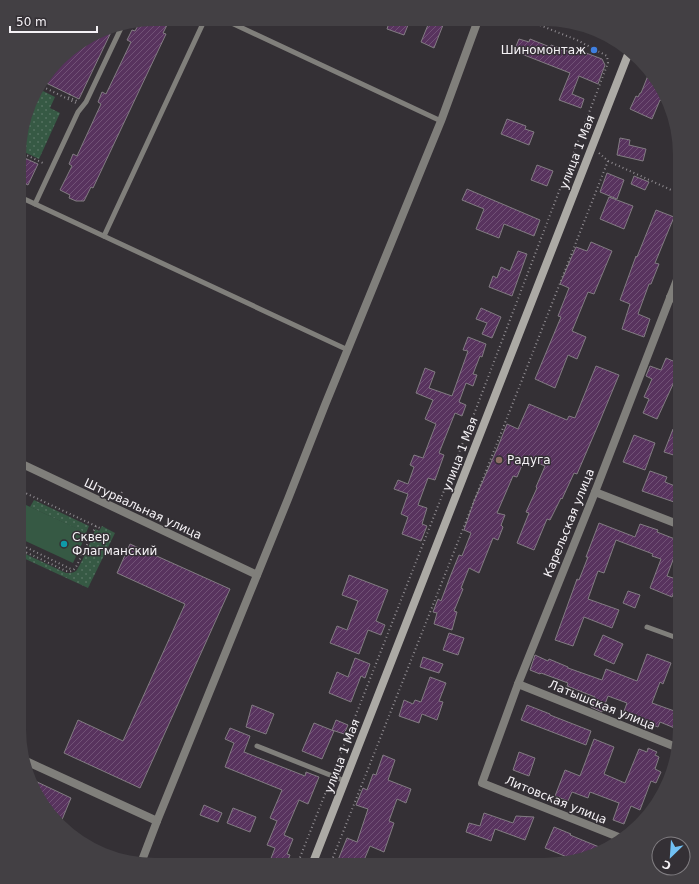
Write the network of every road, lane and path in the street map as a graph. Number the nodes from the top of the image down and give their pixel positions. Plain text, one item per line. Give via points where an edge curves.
1 (202, 26) edge
2 (238, 26) edge
3 (476, 26) edge
4 (542, 26) edge
5 (120, 31) edge
6 (627, 57) edge
7 (45, 88) edge
8 (70, 94) dead end
9 (78, 102) dead end
10 (83, 106) junction
11 (441, 121) junction
12 (593, 147) junction
13 (26, 155) edge
14 (608, 160) junction
15 (52, 167) junction
16 (673, 191) edge
17 (26, 200) edge
18 (35, 204) junction
19 (104, 236) junction
20 (673, 290) edge
21 (670, 297) junction
22 (673, 298) edge
23 (348, 350) junction
24 (26, 466) edge
25 (26, 491) edge
26 (595, 492) junction
27 (673, 522) edge
28 (96, 526) junction
29 (100, 528) dead end
30 (26, 547) edge
31 (26, 552) edge
32 (74, 570) junction
33 (257, 575) junction
34 (647, 627) dead end
35 (673, 636) edge
36 (518, 684) junction
37 (672, 745) edge
38 (257, 746) dead end
39 (30, 763) edge
40 (332, 776) junction
41 (345, 781) junction
42 (482, 783) joint
43 (157, 822) junction
44 (615, 836) edge
45 (143, 858) edge
46 (300, 858) edge
47 (315, 858) edge
48 (333, 858) edge

1 - 19 lane
2 - 11 lane
3 - 11 street
4 - 40 path via 607,56 608,63
5 - 10 lane
6 - 12 main road, улица 1 Мая
7 - 10 path
8 - 9 path via 68,97
10 - 15 lane
11 - 23 street
12 - 14 path
12 - 41 main road, улица 1 Мая
13 - 15 path
14 - 16 path
14 - 48 path
15 - 18 lane
17 - 18 lane
18 - 19 lane
19 - 23 lane
20 - 21 street, Карельская улица
21 - 22 street
21 - 26 street, Карельская улица
23 - 33 street
24 - 33 street, Штурвальная улица
25 - 28 path
26 - 27 street
26 - 36 street, Карельская улица
28 - 29 path
28 - 32 path
30 - 32 path
31 - 32 path via 66,571
33 - 43 street
34 - 35 lane
36 - 37 street, Латышская улица
36 - 42 street, Карельская улица
38 - 40 lane
39 - 43 street
40 - 41 lane
40 - 46 path
41 - 47 main road, улица 1 Мая
42 - 44 street, Литовская улица
43 - 45 street

